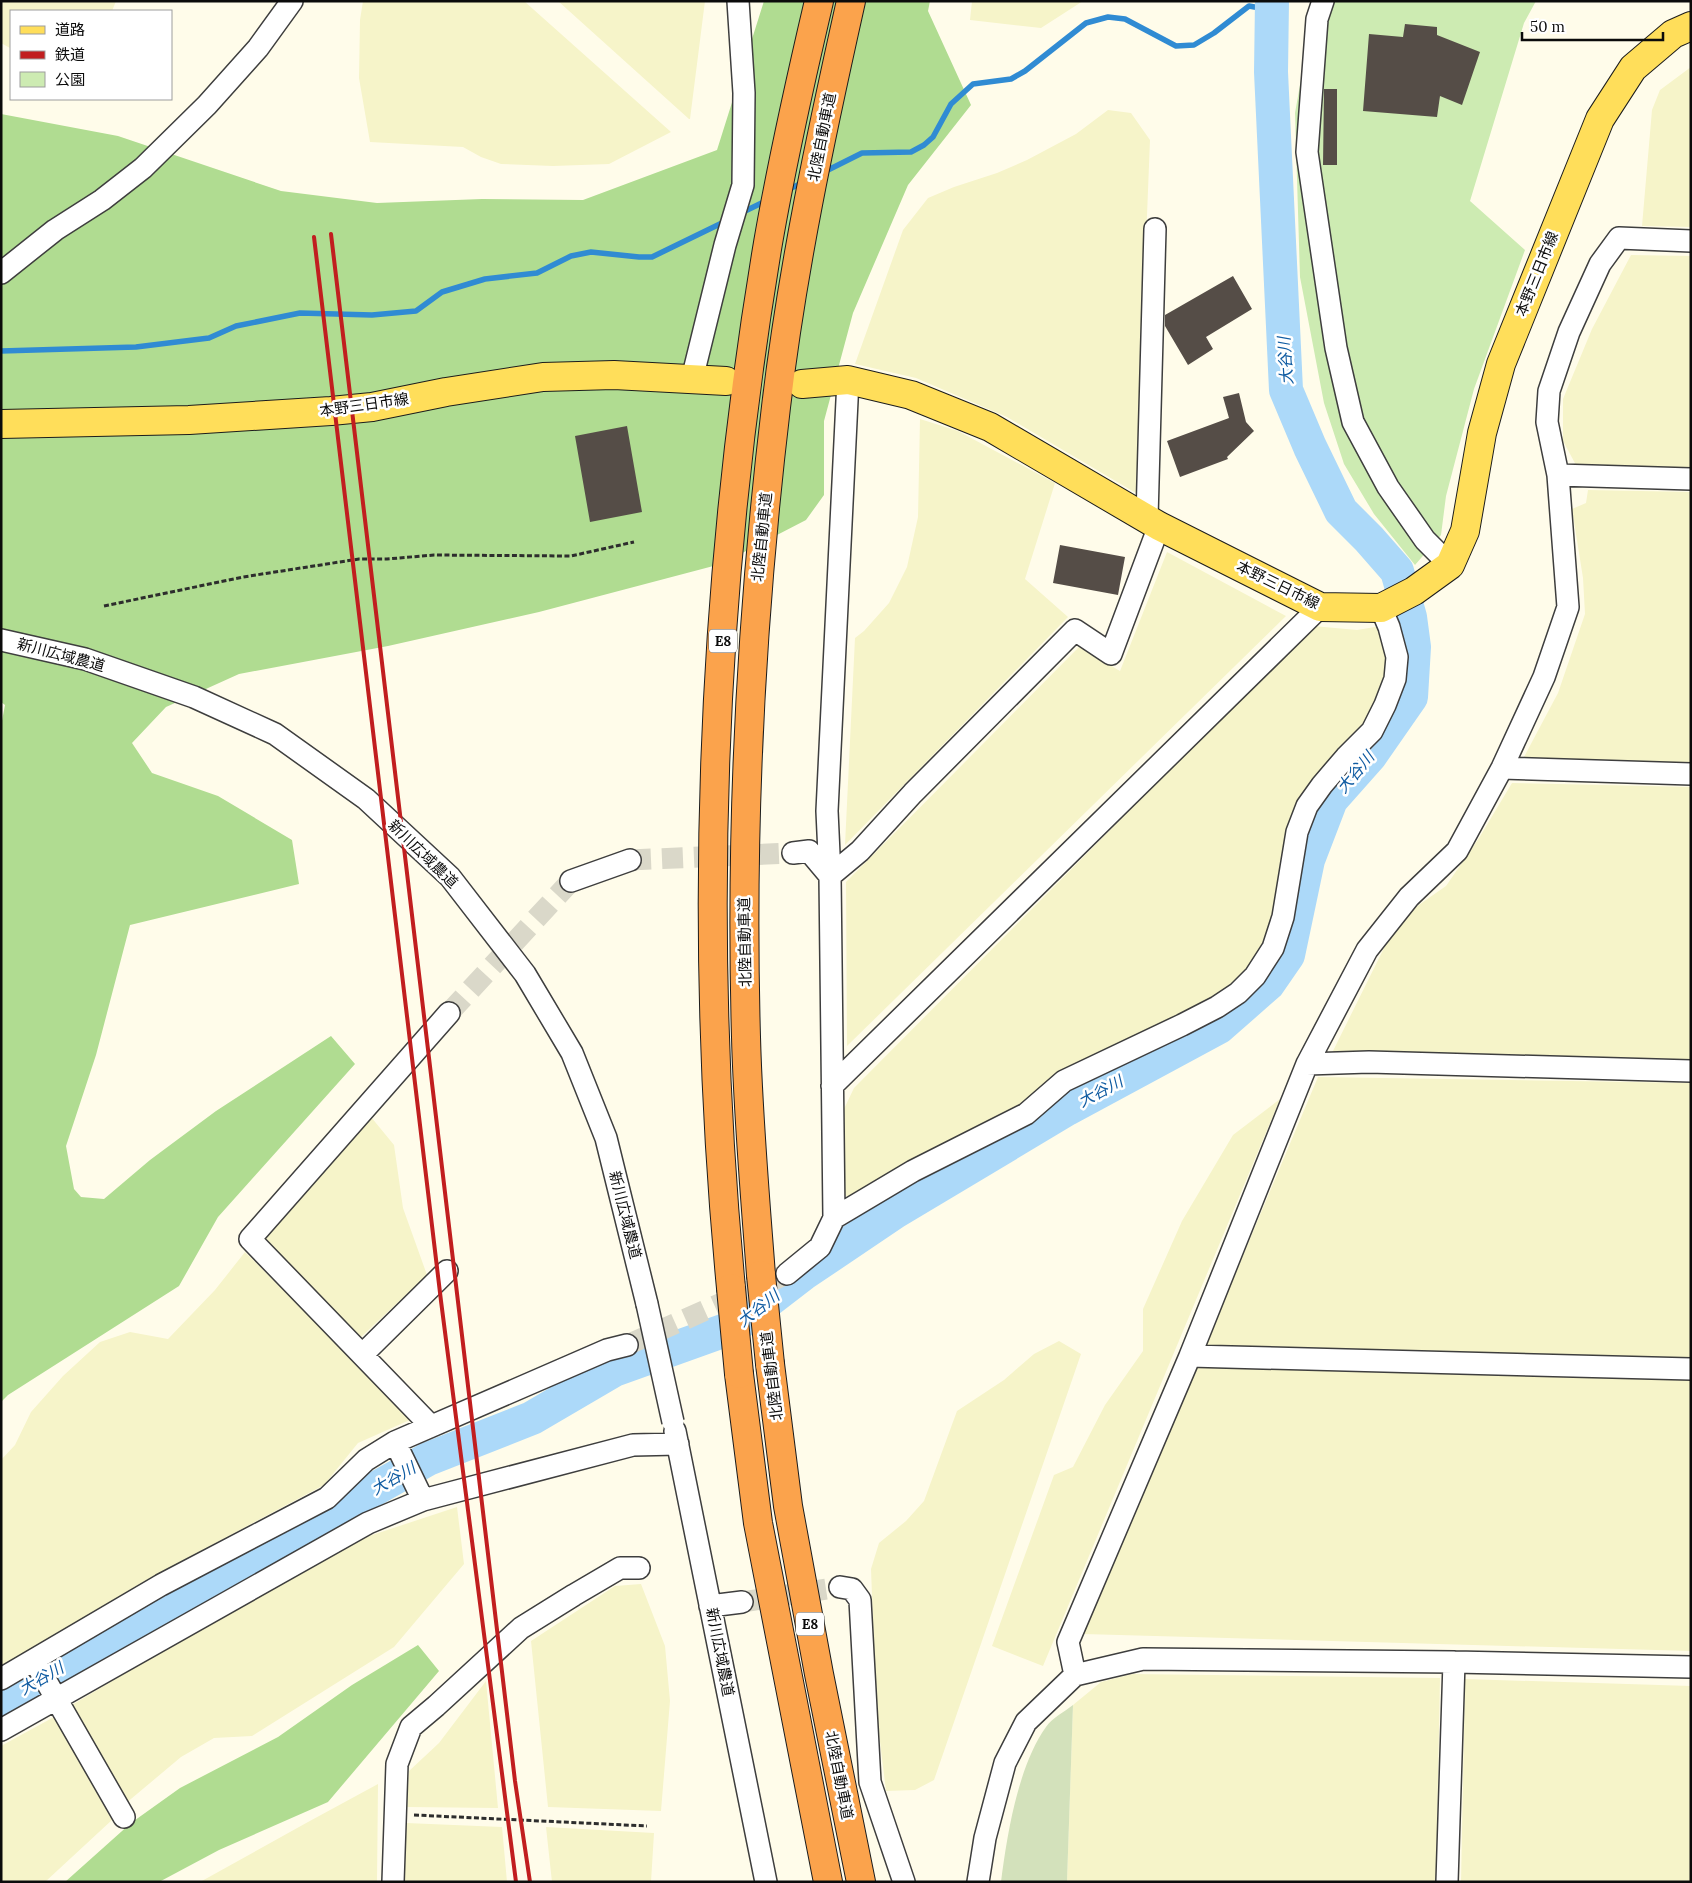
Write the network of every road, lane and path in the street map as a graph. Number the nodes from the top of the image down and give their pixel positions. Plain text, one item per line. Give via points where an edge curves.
1 (292, 1) edge
2 (738, 1) edge
3 (819, 1) edge
4 (852, 1) edge
5 (1323, 1) edge
6 (1691, 26) edge
7 (1155, 229) dead end
8 (1691, 240) edge
9 (1, 273) edge
10 (692, 379) junction
11 (848, 380) junction
12 (726, 381) dead end
13 (802, 384) dead end
14 (1, 424) edge
15 (1558, 475) junction
16 (1691, 479) edge
17 (1153, 522) junction
18 (634, 542) dead end
19 (1450, 565) junction
20 (104, 606) dead end
21 (1320, 608) junction
22 (1381, 608) junction
23 (1, 640) edge
24 (1502, 768) junction
25 (1691, 774) edge
26 (793, 853) tunnel mouth
27 (630, 860) tunnel mouth
28 (830, 876) junction
29 (571, 880) tunnel mouth
30 (449, 1013) tunnel mouth
31 (1307, 1064) junction
32 (1691, 1070) edge
33 (832, 1086) junction
34 (834, 1218) junction
35 (446, 1271) dead end
36 (774, 1274) junction
37 (627, 1345) tunnel mouth
38 (363, 1354) junction
39 (1190, 1356) junction
40 (1691, 1369) edge
41 (431, 1426) junction
42 (395, 1442) junction
43 (678, 1444) junction
44 (423, 1500) junction
45 (640, 1568) dead end
46 (840, 1587) tunnel mouth
47 (742, 1602) tunnel mouth
48 (710, 1606) junction
49 (34, 1660) junction
50 (1454, 1662) junction
51 (1691, 1667) edge
52 (1075, 1675) junction
53 (1, 1679) edge
54 (56, 1699) junction
55 (1, 1730) edge
56 (395, 1814) junction
57 (124, 1817) dead end
58 (647, 1826) dead end
59 (393, 1882) edge
60 (766, 1882) edge
61 (828, 1882) edge
62 (861, 1882) edge
63 (904, 1882) edge
64 (978, 1882) edge
65 (1447, 1882) edge

1 - 9 street via 258,48 208,105 143,168
2 - 10 street via 744,93 744,185 725,245
3 - 61 highway, 北陸自動車道 / E8, bridge via 768,243 746,398 729,549 718,711 712,880 715,1043 723,1198 739,1374 758,1523
4 - 36 highway, 北陸自動車道 / E8 via 830,94 800,250 776,405 758,582 748,729 744,889 746,1038 754,1185
5 - 19 street via 1317,20 1307,152 1344,385 1353,422 1388,487 1426,540
6 - 19 main road, 本野三日市線 via 1673,34 1633,68 1600,119 1501,364 1482,433 1465,531
7 - 17 street
8 - 15 street via 1620,238 1600,264 1569,332 1549,391 1547,422
10 - 12 main road, 本野三日市線
10 - 14 main road, 本野三日市線 via 614,375 543,377 372,407 331,411 189,420
11 - 13 main road, 本野三日市線
11 - 17 main road, 本野三日市線 via 911,395 990,427
11 - 28 street via 827,811
15 - 16 street
15 - 24 street via 1568,607 1544,677
17 - 21 main road, 本野三日市線
17 - 28 street via 1111,654 1075,630 860,851
18 - 20 path via 571,556 434,555 359,559 243,577
19 - 22 main road, 本野三日市線 via 1414,591
21 - 22 main road, 本野三日市線
21 - 33 street
22 - 34 street via 1397,657 1395,679 1372,731 1346,756 1307,806 1297,832 1283,917 1273,948 1256,976 1217,1006 1182,1026 1064,1081 1026,1114 912,1171
23 - 43 street, 新川広域農道, bridge via 85,659 185,694 275,734 366,799 450,877 525,974 572,1053 606,1138
24 - 25 street
24 - 31 street via 1457,851 1409,897 1367,950
26 - 28 street via 809,851
27 - 29 street
28 - 33 street
30 - 38 street via 250,1239
31 - 32 street via 1369,1062
31 - 39 street
33 - 34 street
34 - 36 street via 820,1247
35 - 38 street
36 - 62 highway, 北陸自動車道 / E8, bridge via 770,1364 788,1506 818,1674
37 - 41 street via 607,1350
38 - 41 street
39 - 40 street
39 - 52 street via 1068,1642
41 - 42 street
42 - 44 street
42 - 49 street via 366,1460 327,1498 160,1585
43 - 44 street via 633,1445
43 - 48 street, 新川広域農道
44 - 54 street via 368,1523
45 - 56 street via 620,1568 521,1628 411,1727 397,1764
46 - 63 street via 852,1590 860,1600 870,1782
47 - 48 street
48 - 60 street, 新川広域農道
49 - 53 street
49 - 54 street
50 - 51 street
50 - 52 street via 1144,1659
50 - 65 street
52 - 64 street via 1026,1722 1005,1763 985,1838
54 - 55 street
54 - 57 street
56 - 58 path
56 - 59 street

